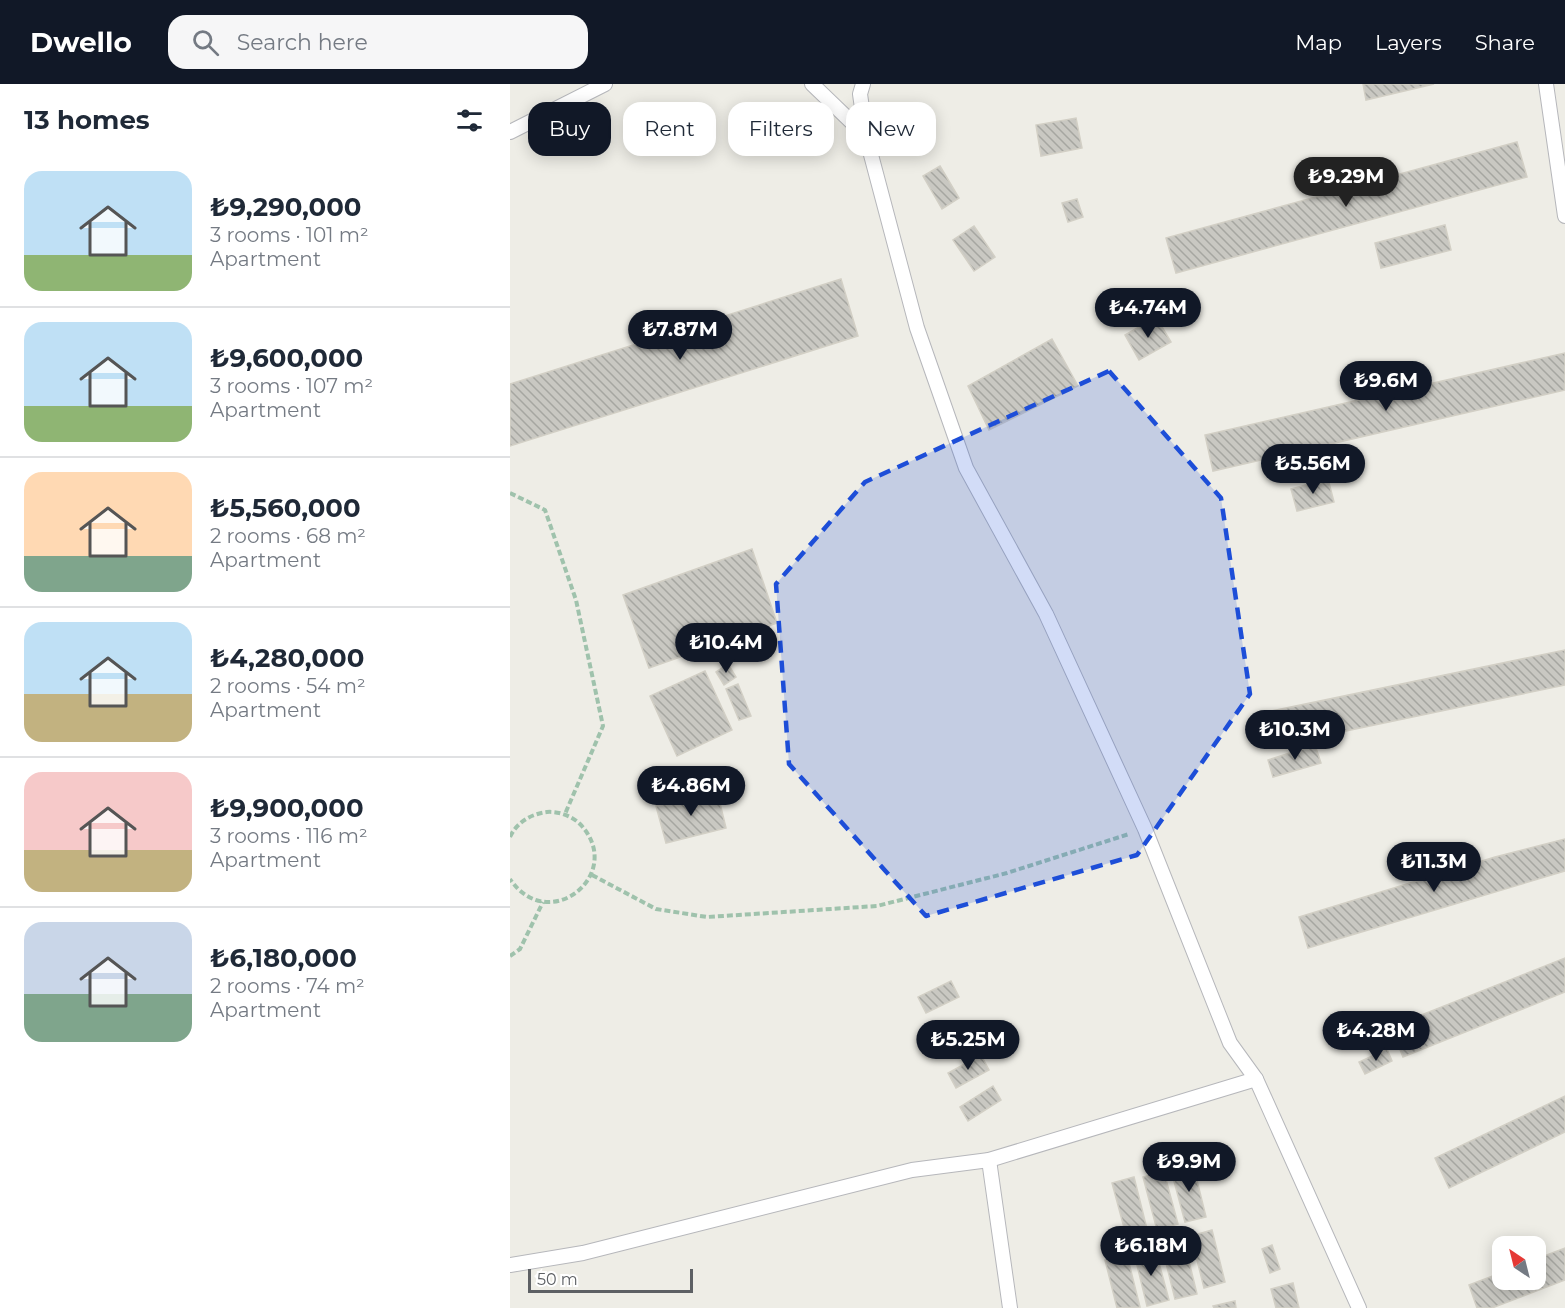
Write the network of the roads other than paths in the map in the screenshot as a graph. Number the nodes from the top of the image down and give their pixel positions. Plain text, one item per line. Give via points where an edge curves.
1 (605, 84) edge
2 (812, 84) edge
3 (863, 84) edge
4 (1546, 84) edge
5 (861, 102) edge
6 (846, 117) edge
7 (510, 132) edge
8 (871, 156) edge
9 (1565, 216) edge
10 (1256, 1079) junction
11 (989, 1160) junction
12 (510, 1265) edge
13 (1010, 1308) edge
14 (1359, 1308) edge

1 - 7 lane
2 - 6 lane
3 - 5 lane
4 - 9 lane
8 - 10 lane via 917,328 966,468 1046,614 1145,829 1230,1043
10 - 11 lane
10 - 14 lane
11 - 12 lane via 912,1170 583,1253
11 - 13 lane

